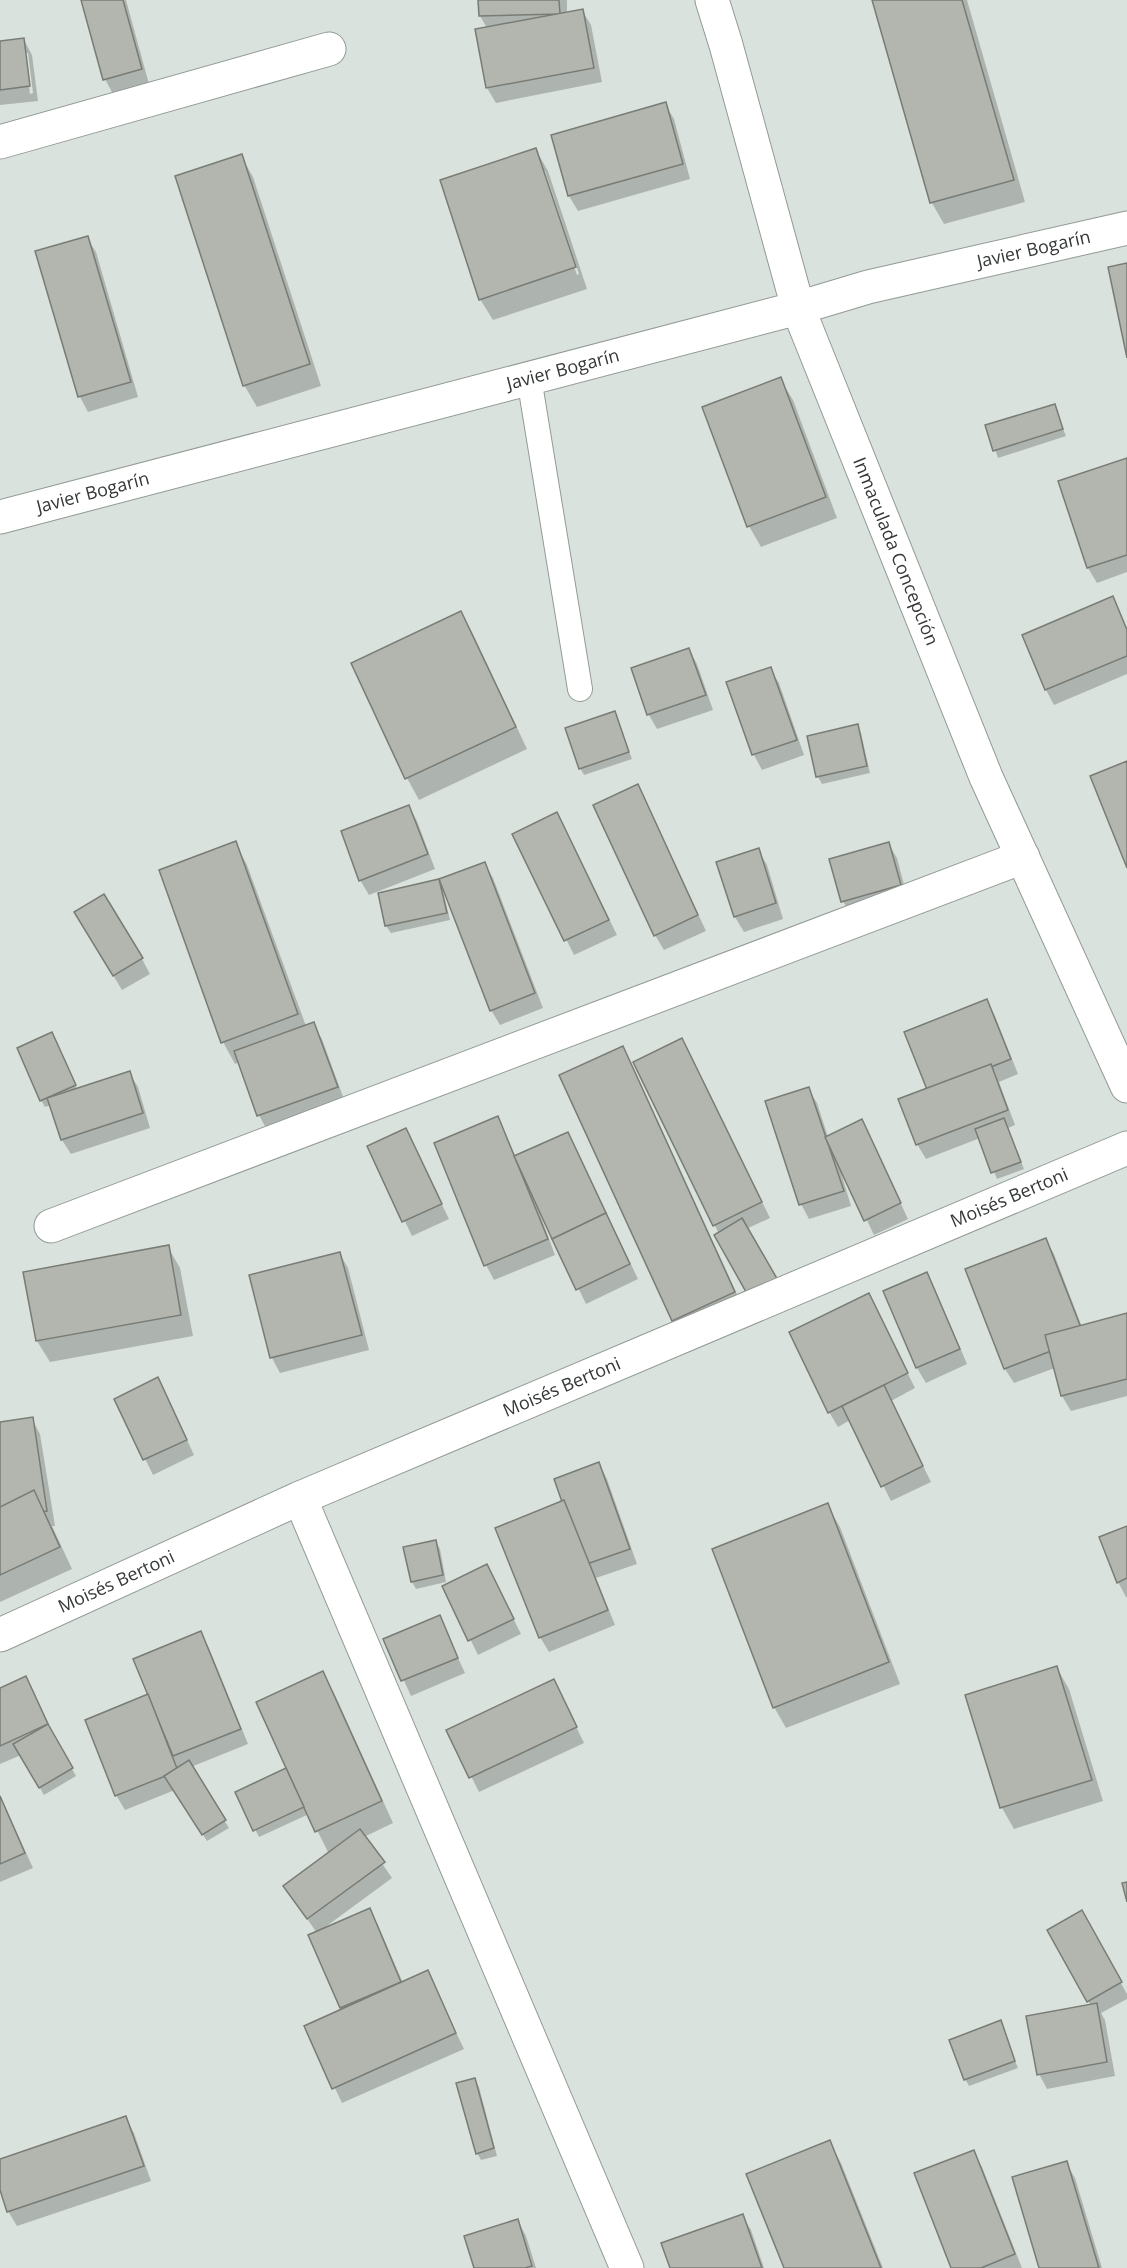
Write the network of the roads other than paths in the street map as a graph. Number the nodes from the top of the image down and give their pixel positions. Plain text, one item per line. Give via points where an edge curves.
1 (712, 0) edge
2 (328, 49) dead end
3 (0, 142) edge
4 (1127, 228) edge
5 (798, 308) junction
6 (529, 378) junction
7 (0, 517) edge
8 (580, 689) dead end
9 (1023, 857) junction
10 (1127, 1086) edge
11 (1127, 1148) edge
12 (51, 1226) dead end
13 (300, 1498) junction
14 (0, 1635) edge
15 (627, 2268) edge

1 - 5 street, Inmaculada Concepción
2 - 3 street
4 - 5 street, Javier Bogarín via 868,287
5 - 6 street, Javier Bogarín
5 - 9 street, Inmaculada Concepción via 986,777
6 - 7 street, Javier Bogarín
6 - 8 lane
9 - 10 street, Inmaculada Concepción
9 - 12 street
11 - 13 street, Moisés Bertoni
13 - 14 street, Moisés Bertoni
13 - 15 street

